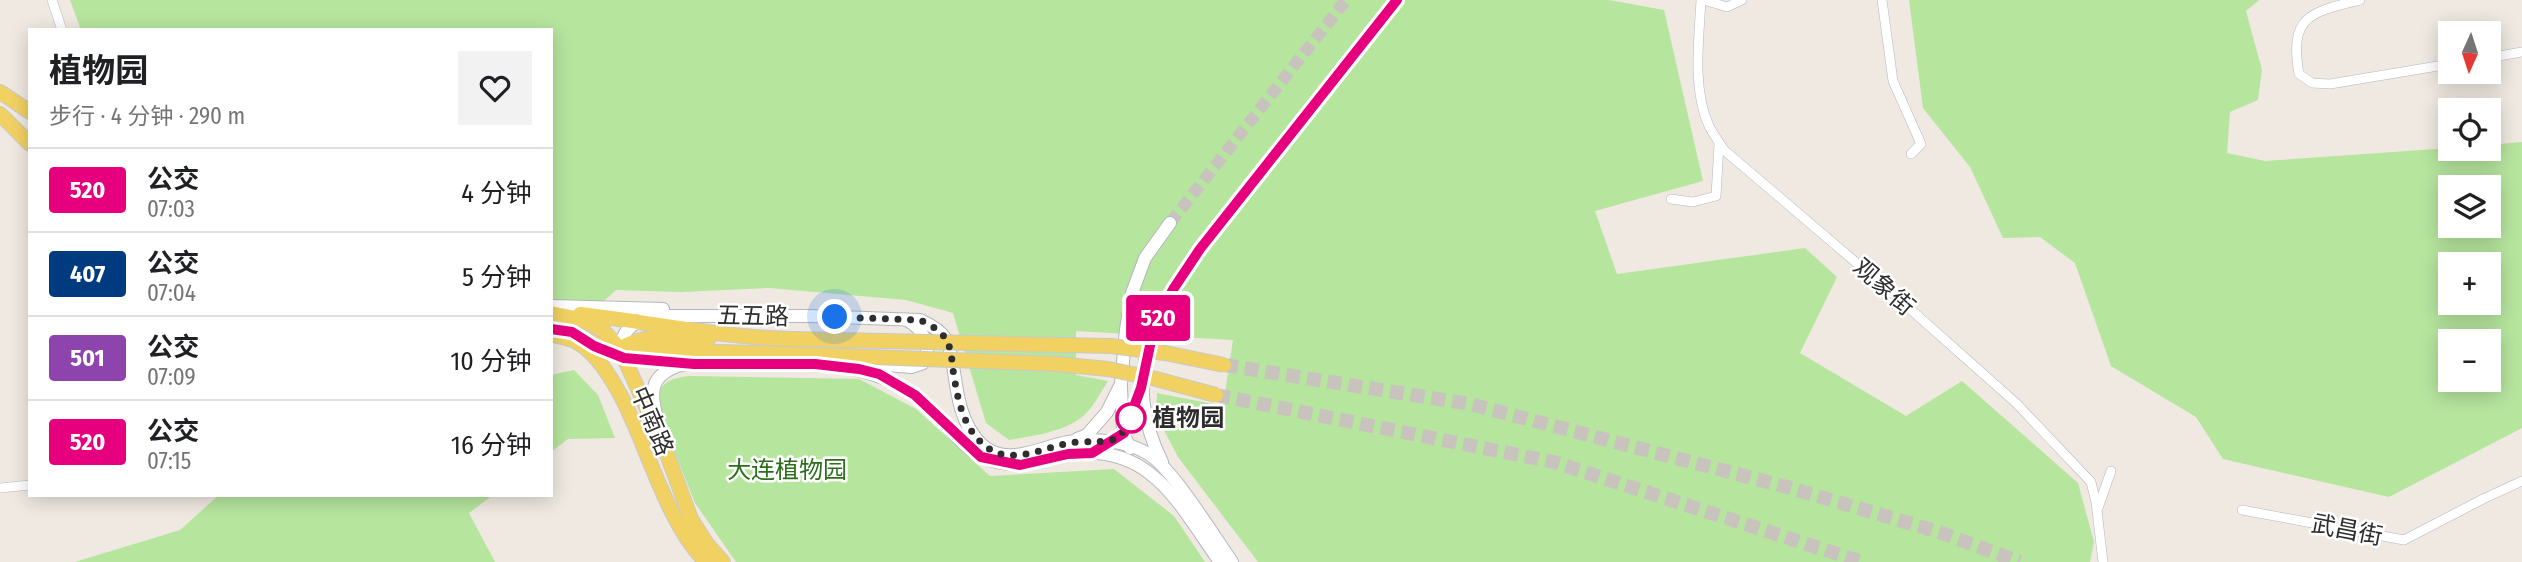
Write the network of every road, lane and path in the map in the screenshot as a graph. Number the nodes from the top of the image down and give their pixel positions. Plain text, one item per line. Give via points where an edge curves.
1 (52, 0) edge
2 (1703, 0) edge
3 (1742, 0) edge
4 (1882, 0) edge
5 (2360, 0) edge
6 (61, 28) edge
7 (2522, 52) edge
8 (2501, 56) edge
9 (2438, 66) edge
10 (0, 92) edge
11 (28, 111) edge
12 (0, 114) edge
13 (28, 142) edge
14 (1719, 143) junction
15 (1911, 154) dead end
16 (1671, 199) dead end
17 (1170, 223) tunnel mouth
18 (1200, 249) tunnel mouth
19 (553, 311) edge
20 (553, 311) edge
21 (553, 311) edge
22 (811, 316) junction
23 (907, 320) junction
24 (635, 322) junction
25 (553, 332) edge
26 (553, 333) edge
27 (749, 339) junction
28 (621, 354) junction
29 (694, 364) junction
30 (815, 364) junction
31 (1224, 365) tunnel mouth
32 (1121, 384) junction
33 (1141, 388) junction
34 (1216, 395) tunnel mouth
35 (1122, 403) junction
36 (1136, 405) junction
37 (635, 421) junction
38 (1125, 439) junction
39 (1069, 442) junction
40 (1111, 442) junction
41 (665, 449) junction
42 (1092, 453) junction
43 (1164, 467) junction
44 (1144, 468) junction
45 (2111, 471) dead end
46 (2522, 481) edge
47 (28, 485) edge
48 (0, 488) edge
49 (2097, 510) junction
50 (2242, 510) dead end
51 (706, 562) edge
52 (723, 562) edge
53 (1220, 562) edge
54 (1232, 562) edge
55 (2103, 562) edge

1 - 6 street
2 - 3 street via 1727,7
2 - 14 street, 观象街 via 1697,63 1704,110
4 - 15 street via 1893,81 1921,145
5 - 9 street via 2321,10 2305,21 2297,33 2295,50 2299,74 2312,83 2330,84
7 - 8 street
10 - 11 main road
12 - 13 main road
14 - 16 street via 1716,196 1693,202
14 - 49 street, 观象街 via 2016,402 2091,482
17 - 32 main road via 1145,258 1132,293
18 - 33 main road via 1155,322
19 - 22 main road via 701,310
20 - 24 main road, 五五路
21 - 28 main road, 中南路 via 603,330
22 - 23 main road, 五五路
22 - 24 main road, 五五路 via 666,315
23 - 30 main road via 916,324 925,341 926,357 918,366
23 - 39 main road, 五五路 via 920,320 946,339 966,424 983,445 999,454 1023,455
24 - 27 main road, 五五路
24 - 28 main road via 621,340
25 - 28 main road via 572,332
26 - 37 main road via 576,342 598,359
27 - 28 main road via 648,338 632,340
27 - 31 main road, 五五路, bridge via 1111,346
28 - 29 main road
28 - 34 main road, bridge via 1057,363 1108,369
28 - 37 main road via 622,379
28 - 41 main road, 中南路
29 - 30 main road, 五五路
29 - 41 main road, 五五路 via 666,369 652,388
30 - 42 main road, 五五路 via 879,374 915,395 981,457 1020,465
32 - 35 main road
32 - 39 main road via 1107,412 1087,435
33 - 36 main road
33 - 43 main road via 1148,428
35 - 36 main road
35 - 38 main road
36 - 38 main road
37 - 51 main road via 675,518
38 - 40 main road
38 - 43 main road
38 - 44 main road
39 - 40 main road, 五五路
40 - 42 main road
41 - 52 main road, 中南路 via 691,519
42 - 44 main road, 五五路 via 1129,459
43 - 54 main road
44 - 53 main road, 五五路 via 1166,486
45 - 49 street
46 - 50 street, 武昌街 via 2404,540
47 - 48 street
49 - 55 street, 观象街

